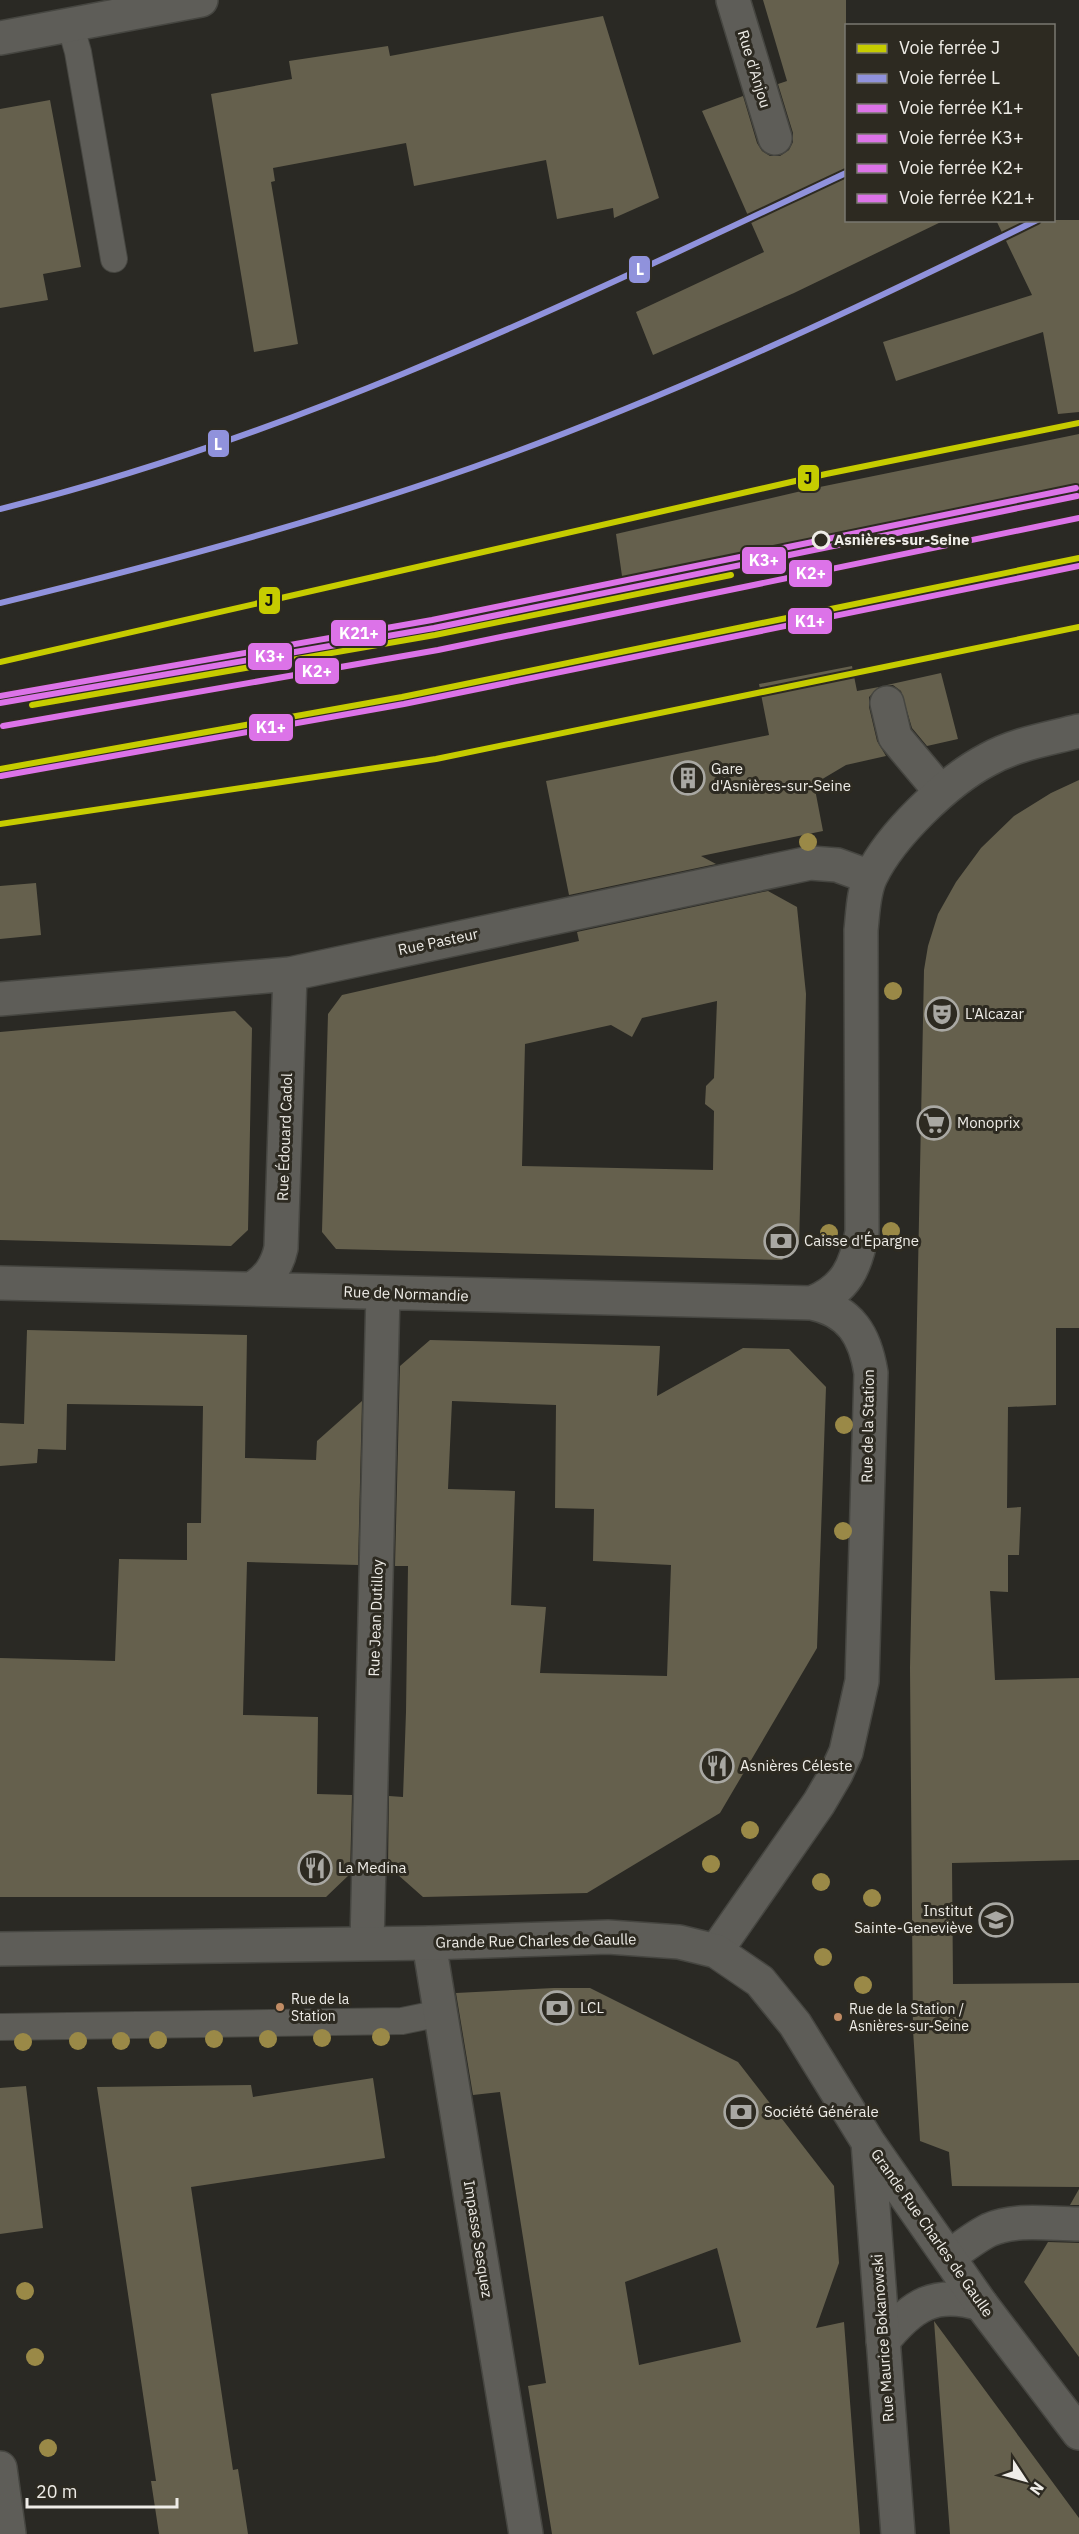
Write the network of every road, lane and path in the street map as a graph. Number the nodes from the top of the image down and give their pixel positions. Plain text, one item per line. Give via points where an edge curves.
1 (201, 0) edge
2 (733, 0) edge
3 (68, 12) edge
4 (0, 38) edge
5 (775, 138) dead end
6 (114, 259) dead end
7 (887, 703) dead end
8 (1079, 731) edge
9 (931, 780) dead end
10 (870, 876) junction
11 (290, 974) junction
12 (0, 999) edge
13 (0, 1283) edge
14 (252, 1289) junction
15 (383, 1293) junction
16 (812, 1303) junction
17 (367, 1943) junction
18 (429, 1943) junction
19 (0, 1949) edge
20 (716, 1951) junction
21 (441, 2013) junction
22 (0, 2027) edge
23 (868, 2142) junction
24 (1079, 2224) edge
25 (949, 2257) junction
26 (981, 2304) junction
27 (883, 2341) junction
28 (1079, 2433) edge
29 (0, 2468) edge
30 (6, 2525) edge
31 (526, 2534) edge
32 (898, 2534) edge

1 - 3 street
2 - 5 street, Rue d'Anjou
3 - 4 street
3 - 6 lane
7 - 9 street via 895,737
8 - 10 street via 1007,751 961,776 914,820
10 - 11 street, Rue Pasteur via 837,865 810,863
10 - 16 street via 861,930 862,1232 859,1251 840,1287
11 - 12 street, Rue Pasteur
11 - 14 street, Rue Édouard Cadol via 281,1248 275,1268
13 - 14 street, Rue de Normandie
14 - 15 street, Rue de Normandie
15 - 16 street, Rue de Normandie
15 - 17 street, Rue Jean Dutilloy
16 - 20 street, Rue de la Station via 830,1307 850,1322 866,1349 871,1373 862,1682 846,1752 836,1774
17 - 18 street, Grande Rue Charles de Gaulle
17 - 19 street, Grande Rue Charles de Gaulle
18 - 20 street, Grande Rue Charles de Gaulle via 608,1937 679,1942
18 - 21 street, Impasse Sesquez
20 - 23 street, Grande Rue Charles de Gaulle via 767,1988 795,2024
21 - 22 lane via 402,2021
21 - 31 street, Impasse Sesquez
23 - 25 street, Grande Rue Charles de Gaulle
23 - 27 street, Rue Maurice Bokanowski
24 - 25 street via 1001,2226 979,2235
25 - 26 street, Grande Rue Charles de Gaulle
26 - 27 street via 960,2298 937,2299 899,2321
26 - 28 street, Grande Rue Charles de Gaulle
27 - 32 street, Rue Maurice Bokanowski
29 - 30 street

